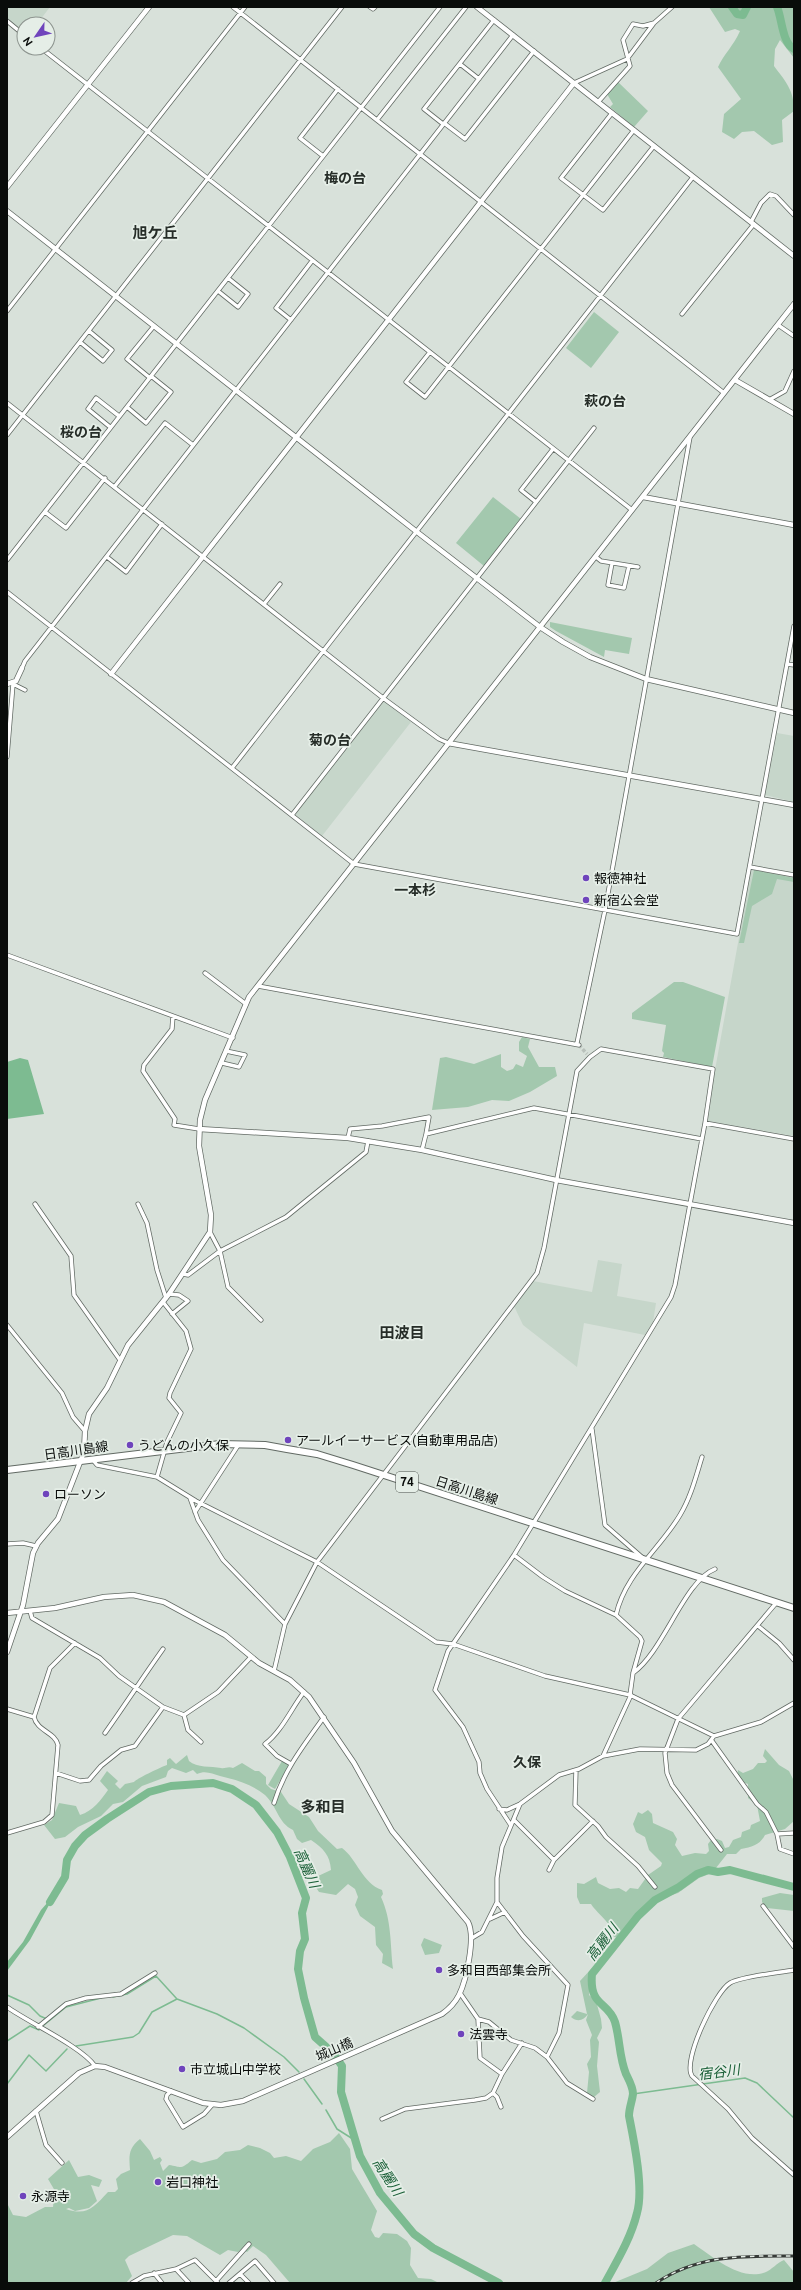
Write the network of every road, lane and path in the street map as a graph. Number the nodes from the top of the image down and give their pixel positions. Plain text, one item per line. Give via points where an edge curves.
1 (149, 7) edge
2 (233, 7) edge
3 (245, 7) edge
4 (342, 7) edge
5 (370, 7) edge
6 (375, 7) edge
7 (440, 7) edge
8 (466, 7) edge
9 (477, 7) edge
10 (672, 7) edge
11 (241, 13) junction
12 (494, 20) junction
13 (7, 21) edge
14 (654, 23) junction
15 (16, 28) edge
16 (513, 35) junction
17 (534, 52) junction
18 (51, 56) edge
19 (627, 59) junction
20 (300, 60) junction
21 (460, 64) junction
22 (479, 79) junction
23 (574, 83) junction
24 (87, 85) junction
25 (338, 89) junction
26 (598, 102) junction
27 (361, 107) junction
28 (612, 113) junction
29 (377, 120) junction
30 (444, 123) junction
31 (634, 130) junction
32 (148, 131) junction
33 (654, 146) junction
34 (420, 154) junction
35 (323, 156) junction
36 (693, 177) junction
37 (208, 179) junction
38 (7, 188) edge
39 (584, 195) junction
40 (481, 202) junction
41 (7, 212) edge
42 (794, 215) edge
43 (752, 223) junction
44 (268, 226) junction
45 (56, 249) junction
46 (541, 249) junction
47 (794, 256) edge
48 (312, 260) junction
49 (328, 273) junction
50 (228, 278) junction
51 (218, 291) junction
52 (116, 296) junction
53 (601, 296) junction
54 (794, 304) edge
55 (7, 311) edge
56 (682, 314) dead end
57 (291, 320) junction
58 (389, 320) junction
59 (778, 325) junction
60 (154, 326) junction
61 (89, 331) junction
62 (794, 336) edge
63 (80, 342) junction
64 (176, 344) junction
65 (430, 352) junction
66 (449, 366) junction
67 (794, 371) edge
68 (151, 377) junction
69 (735, 380) junction
70 (236, 390) junction
71 (724, 393) junction
72 (769, 400) junction
73 (7, 402) edge
74 (127, 407) junction
75 (509, 414) junction
76 (794, 414) edge
77 (23, 415) junction
78 (119, 416) junction
79 (110, 427) junction
80 (594, 428) dead end
81 (691, 434) junction
82 (7, 435) edge
83 (296, 438) junction
84 (193, 445) junction
85 (553, 448) junction
86 (569, 461) junction
87 (84, 462) junction
88 (104, 478) junction
89 (115, 486) junction
90 (643, 497) junction
91 (536, 502) junction
92 (678, 504) junction
93 (144, 509) junction
94 (632, 510) junction
95 (45, 512) junction
96 (162, 524) junction
97 (794, 525) edge
98 (416, 532) junction
99 (204, 556) junction
100 (107, 557) junction
101 (596, 557) junction
102 (7, 560) edge
103 (612, 563) junction
104 (629, 566) junction
105 (638, 567) dead end
106 (477, 578) junction
107 (280, 584) dead end
108 (7, 592) edge
109 (264, 604) junction
110 (794, 626) edge
111 (52, 627) junction
112 (540, 627) junction
113 (324, 650) junction
114 (787, 664) junction
115 (794, 665) edge
116 (22, 668) joint
117 (111, 674) junction
118 (646, 679) junction
119 (7, 684) edge
120 (13, 684) junction
121 (25, 690) dead end
122 (383, 698) junction
123 (779, 710) junction
124 (794, 713) edge
125 (448, 743) junction
126 (7, 757) edge
127 (232, 768) junction
128 (629, 775) junction
129 (762, 799) junction
130 (794, 805) edge
131 (292, 815) junction
132 (354, 864) junction
133 (750, 867) junction
134 (794, 875) edge
135 (605, 910) junction
136 (7, 955) edge
137 (205, 973) dead end
138 (258, 986) junction
139 (246, 1004) junction
140 (174, 1016) junction
141 (233, 1038) junction
142 (226, 1051) junction
143 (222, 1063) junction
144 (568, 1114) junction
145 (705, 1123) junction
146 (199, 1129) junction
147 (426, 1134) junction
148 (348, 1138) junction
149 (702, 1139) junction
150 (794, 1139) edge
151 (368, 1141) junction
152 (422, 1150) junction
153 (556, 1180) junction
154 (35, 1204) dead end
155 (138, 1204) dead end
156 (690, 1204) junction
157 (794, 1223) edge
158 (210, 1232) junction
159 (220, 1251) junction
160 (183, 1274) junction
161 (168, 1296) junction
162 (162, 1302) junction
163 (172, 1314) junction
164 (261, 1320) dead end
165 (7, 1325) edge
166 (120, 1360) junction
167 (592, 1429) junction
168 (85, 1431) junction
169 (239, 1444) junction
170 (164, 1449) junction
171 (702, 1457) dead end
172 (92, 1459) junction
173 (79, 1462) junction
174 (7, 1470) edge
175 (384, 1475) junction
176 (157, 1477) junction
177 (190, 1498) junction
178 (201, 1503) junction
179 (195, 1512) junction
180 (534, 1523) junction
181 (7, 1544) edge
182 (36, 1546) junction
183 (514, 1555) junction
184 (645, 1559) junction
185 (317, 1562) junction
186 (715, 1569) dead end
187 (702, 1578) junction
188 (776, 1602) junction
189 (794, 1608) edge
190 (30, 1611) junction
191 (20, 1612) junction
192 (7, 1613) edge
193 (616, 1615) junction
194 (285, 1624) junction
195 (758, 1626) junction
196 (75, 1643) junction
197 (453, 1644) junction
198 (163, 1649) dead end
199 (7, 1652) edge
200 (251, 1657) junction
201 (794, 1660) edge
202 (274, 1671) junction
203 (633, 1673) junction
204 (134, 1688) junction
205 (304, 1692) junction
206 (630, 1695) junction
207 (794, 1703) edge
208 (163, 1707) junction
209 (7, 1710) edge
210 (184, 1715) junction
211 (34, 1717) junction
212 (324, 1717) junction
213 (678, 1719) junction
214 (105, 1733) dead end
215 (714, 1736) junction
216 (712, 1741) junction
217 (201, 1742) dead end
218 (666, 1750) junction
219 (603, 1756) junction
220 (290, 1764) junction
221 (576, 1770) junction
222 (56, 1773) junction
223 (274, 1803) dead end
224 (520, 1804) junction
225 (499, 1809) junction
226 (514, 1820) junction
227 (593, 1821) junction
228 (510, 1824) junction
229 (794, 1832) edge
230 (7, 1833) edge
231 (777, 1834) junction
232 (721, 1850) dead end
233 (794, 1854) edge
234 (554, 1860) junction
235 (549, 1870) dead end
236 (655, 1887) dead end
237 (497, 1902) junction
238 (763, 1906) dead end
239 (505, 1912) junction
240 (489, 1920) junction
241 (472, 1938) junction
242 (794, 1947) edge
243 (794, 1970) edge
244 (155, 1973) dead end
245 (460, 1993) junction
246 (7, 2007) edge
247 (478, 2019) junction
248 (38, 2027) junction
249 (522, 2043) junction
250 (547, 2056) junction
251 (95, 2066) junction
252 (502, 2074) junction
253 (171, 2091) junction
254 (493, 2092) junction
255 (593, 2099) dead end
256 (212, 2105) junction
257 (501, 2107) dead end
258 (36, 2111) junction
259 (382, 2119) dead end
260 (7, 2137) edge
261 (62, 2163) dead end
262 (794, 2175) edge
263 (249, 2244) dead end
264 (176, 2269) junction
265 (154, 2274) junction
266 (240, 2274) junction
267 (216, 2282) edge
268 (133, 2283) edge
269 (162, 2283) edge
270 (189, 2283) edge
271 (229, 2283) edge
272 (249, 2283) edge
273 (274, 2283) edge

1 - 24 street
2 - 11 street
3 - 11 street
4 - 20 street
5 - 6 street
7 - 27 street
8 - 29 street
9 - 12 street
10 - 14 street
11 - 20 street
11 - 32 street
12 - 16 street
12 - 21 street
13 - 15 street
14 - 19 street
14 - 19 street via 642,26 633,24 622,40
16 - 17 street
16 - 22 street
17 - 23 street
17 - 30 street via 465,139
18 - 24 street
19 - 23 street
19 - 26 street via 630,66
20 - 25 street
20 - 37 street
21 - 22 street
21 - 30 street via 424,109
22 - 30 street
23 - 26 street
23 - 40 street
24 - 32 street
24 - 38 street
25 - 27 street
25 - 35 street via 300,138
26 - 28 street
27 - 29 street
27 - 35 street
28 - 31 street
28 - 39 street via 561,178
29 - 34 street
30 - 34 street
31 - 33 street
31 - 39 street
32 - 37 street
32 - 45 street
33 - 36 street
33 - 39 street via 603,210
34 - 40 street
34 - 49 street
35 - 44 street
36 - 43 street
36 - 53 street
37 - 44 street
37 - 52 street
39 - 46 street
40 - 46 street
40 - 58 street
41 - 45 street
42 - 43 street via 776,196 770,194 761,203
43 - 47 street
43 - 56 street
44 - 48 street
44 - 50 street
45 - 52 street
45 - 55 street
46 - 53 street
46 - 66 street
48 - 49 street
48 - 57 street via 276,308
49 - 57 street
49 - 58 street
50 - 51 street
50 - 51 street via 248,294 245,299 238,307
51 - 64 street
52 - 60 street
52 - 61 street
53 - 71 street
53 - 75 street
54 - 59 street
57 - 70 street
58 - 65 street
58 - 83 street
59 - 62 street
59 - 69 street
60 - 64 street
60 - 68 street via 128,359
61 - 63 street
61 - 63 street via 112,350 108,355 103,361
63 - 77 street
64 - 68 street
64 - 70 street
65 - 66 street
65 - 66 street via 406,382 425,397
66 - 75 street
67 - 72 street via 785,391
68 - 74 street
68 - 74 street via 171,392 146,423
69 - 71 street
69 - 72 street
70 - 83 street
70 - 84 street
71 - 81 street
72 - 76 street
73 - 77 street
74 - 78 street
75 - 85 street
75 - 98 street
77 - 82 street
77 - 87 street
78 - 79 street
78 - 79 street via 96,398 88,409
79 - 87 street
80 - 86 street
81 - 90 street
81 - 92 street
83 - 98 street
83 - 99 street
84 - 89 street via 165,423
84 - 93 street
85 - 86 street
85 - 91 street via 522,490
86 - 91 street
86 - 94 street
87 - 88 street
87 - 95 street
88 - 89 street
88 - 95 street via 66,528
89 - 93 street
90 - 92 street
90 - 94 street
91 - 106 street
92 - 97 street
92 - 118 street
93 - 96 street
93 - 100 street
94 - 101 street
95 - 102 street
96 - 99 street
96 - 100 street via 126,572
98 - 106 street
98 - 113 street
99 - 109 street
99 - 117 street
100 - 111 street
101 - 103 street
101 - 112 street
103 - 104 street
103 - 104 street via 608,585 624,588
104 - 105 street
106 - 112 street
106 - 122 street
107 - 109 street
108 - 111 street
109 - 113 street
110 - 114 street
111 - 116 street
111 - 117 street
112 - 118 street via 590,658
112 - 125 street
113 - 122 street
113 - 127 street
114 - 115 street
114 - 123 street
116 - 120 street
117 - 127 street
118 - 123 street
118 - 128 street
119 - 120 street
120 - 121 street
120 - 126 street
122 - 125 street via 439,740
122 - 131 street
123 - 124 street
123 - 129 street
125 - 128 street
125 - 132 street
127 - 131 street
128 - 129 street
128 - 135 street
129 - 130 street
129 - 133 street
131 - 132 street
132 - 135 street
132 - 138 street
133 - 134 street
133 - 135 street via 738,934
135 - 138 street via 578,1044
136 - 140 street
137 - 139 street
138 - 139 street
139 - 141 street
140 - 141 street
140 - 146 street via 172,1029 144,1065 143,1071 175,1119 174,1125
141 - 142 street
142 - 143 street
142 - 143 street via 245,1055 239,1067
143 - 146 street via 203,1108
144 - 145 street via 574,1076 588,1055 606,1049 713,1069
144 - 147 street via 526,1109
144 - 149 street
144 - 153 street
145 - 149 street
145 - 150 street
146 - 148 street
146 - 158 street via 199,1146 211,1215
147 - 148 street via 429,1117 350,1129
147 - 152 street
148 - 151 street
149 - 156 street
151 - 152 street
151 - 159 street via 366,1152 301,1207 286,1218
152 - 153 street
153 - 156 street
153 - 175 street via 544,1248 537,1272
154 - 166 street via 71,1256 74,1295
155 - 161 street via 147,1223 157,1270
156 - 157 street
156 - 167 street via 671,1297
158 - 159 street
158 - 160 street
159 - 160 street via 188,1275
159 - 164 street via 228,1287
160 - 161 street
161 - 162 street
161 - 163 street via 179,1295 188,1301
162 - 163 street
162 - 166 street via 137,1332
163 - 170 street via 186,1331 191,1349 170,1393 169,1398 181,1413
165 - 168 street via 62,1393 73,1417
166 - 168 street via 89,1414
167 - 180 street
167 - 184 street via 605,1525
168 - 173 street via 84,1452
169 - 170 main road, 日高川島線 / 74
169 - 175 main road, 日高川島線 / 74 via 265,1445 317,1454
169 - 178 street
170 - 172 main road, 日高川島線 / 74
170 - 176 street
171 - 184 street via 680,1515
172 - 173 main road, 日高川島線 / 74
172 - 176 street via 97,1465
173 - 174 main road, 日高川島線 / 74
173 - 182 street via 58,1519
175 - 180 main road, 日高川島線 / 74
175 - 185 street
176 - 177 street
177 - 178 street
177 - 179 street
178 - 179 street
178 - 185 street
179 - 194 street via 223,1560
180 - 183 street
180 - 184 main road, 日高川島線 / 74
181 - 182 street via 23,1543
182 - 191 street
183 - 193 street via 565,1590
183 - 197 street
184 - 187 main road, 日高川島線 / 74
184 - 193 street via 620,1599
185 - 194 street
185 - 197 street via 424,1636 436,1642
186 - 187 street via 707,1572
187 - 188 main road, 日高川島線 / 74
187 - 203 street via 676,1613 656,1649
188 - 189 main road, 日高川島線 / 74
188 - 195 street
190 - 191 street
190 - 196 street via 32,1618
190 - 200 street via 104,1597 149,1597 164,1602 225,1635
191 - 192 street
191 - 199 street
193 - 203 street via 642,1641
194 - 202 street
195 - 201 street via 779,1643
195 - 213 street
196 - 204 street via 100,1658
196 - 211 street via 50,1668
197 - 206 street via 545,1676
197 - 225 street via 448,1651 435,1690 463,1727 479,1762 483,1781
198 - 204 street
200 - 202 street
200 - 210 street via 218,1692
202 - 205 street
203 - 206 street
204 - 208 street
204 - 214 street via 125,1706
205 - 212 street
205 - 220 street via 284,1719 278,1733 265,1744
206 - 213 street
206 - 219 street
207 - 215 street via 761,1722
208 - 210 street
208 - 222 street via 135,1746 121,1750 101,1766 89,1780 80,1781
209 - 211 street
210 - 217 street via 188,1730
211 - 222 street via 38,1726 57,1743
212 - 220 street
212 - 241 street via 354,1763 392,1831 468,1922
213 - 215 street
213 - 218 street
215 - 216 street
216 - 218 street via 696,1750
216 - 231 street via 757,1804 766,1812
218 - 219 street via 640,1750
218 - 232 street via 667,1773 672,1785
219 - 221 street
220 - 223 street via 280,1783
221 - 224 street via 552,1779
221 - 227 street via 575,1805
222 - 230 street via 52,1815 49,1819
224 - 225 street via 506,1810
224 - 226 street
225 - 228 street
226 - 228 street
226 - 234 street
227 - 234 street
227 - 236 street
228 - 237 street via 502,1847 497,1878
229 - 231 street
231 - 233 street via 780,1849
234 - 235 street
237 - 239 street
237 - 240 street
238 - 242 street
239 - 240 street
239 - 250 street via 568,1984 559,2033
240 - 241 street via 482,1932
241 - 245 street
243 - 262 street via 737,1981 726,1986 694,2044 689,2070 697,2081 728,2109 752,2138
244 - 248 street via 121,1994 86,1998 66,2004
245 - 247 street
245 - 256 street, 城山橋 via 442,2014 243,2101
246 - 248 street
247 - 249 street via 488,2022 511,2040
247 - 252 street via 480,2058
248 - 251 street
249 - 250 street
249 - 252 street
250 - 255 street via 567,2083
251 - 253 street via 105,2067
251 - 258 street via 79,2073
252 - 254 street
253 - 256 street
253 - 256 street via 166,2099 183,2127 204,2114
254 - 257 street
254 - 259 street via 486,2098 405,2109
258 - 260 street
258 - 261 street via 46,2145
263 - 267 street
264 - 265 street
264 - 267 street via 195,2260
264 - 270 street
265 - 268 street
265 - 269 street
266 - 271 street
266 - 272 street
266 - 273 street via 254,2261

